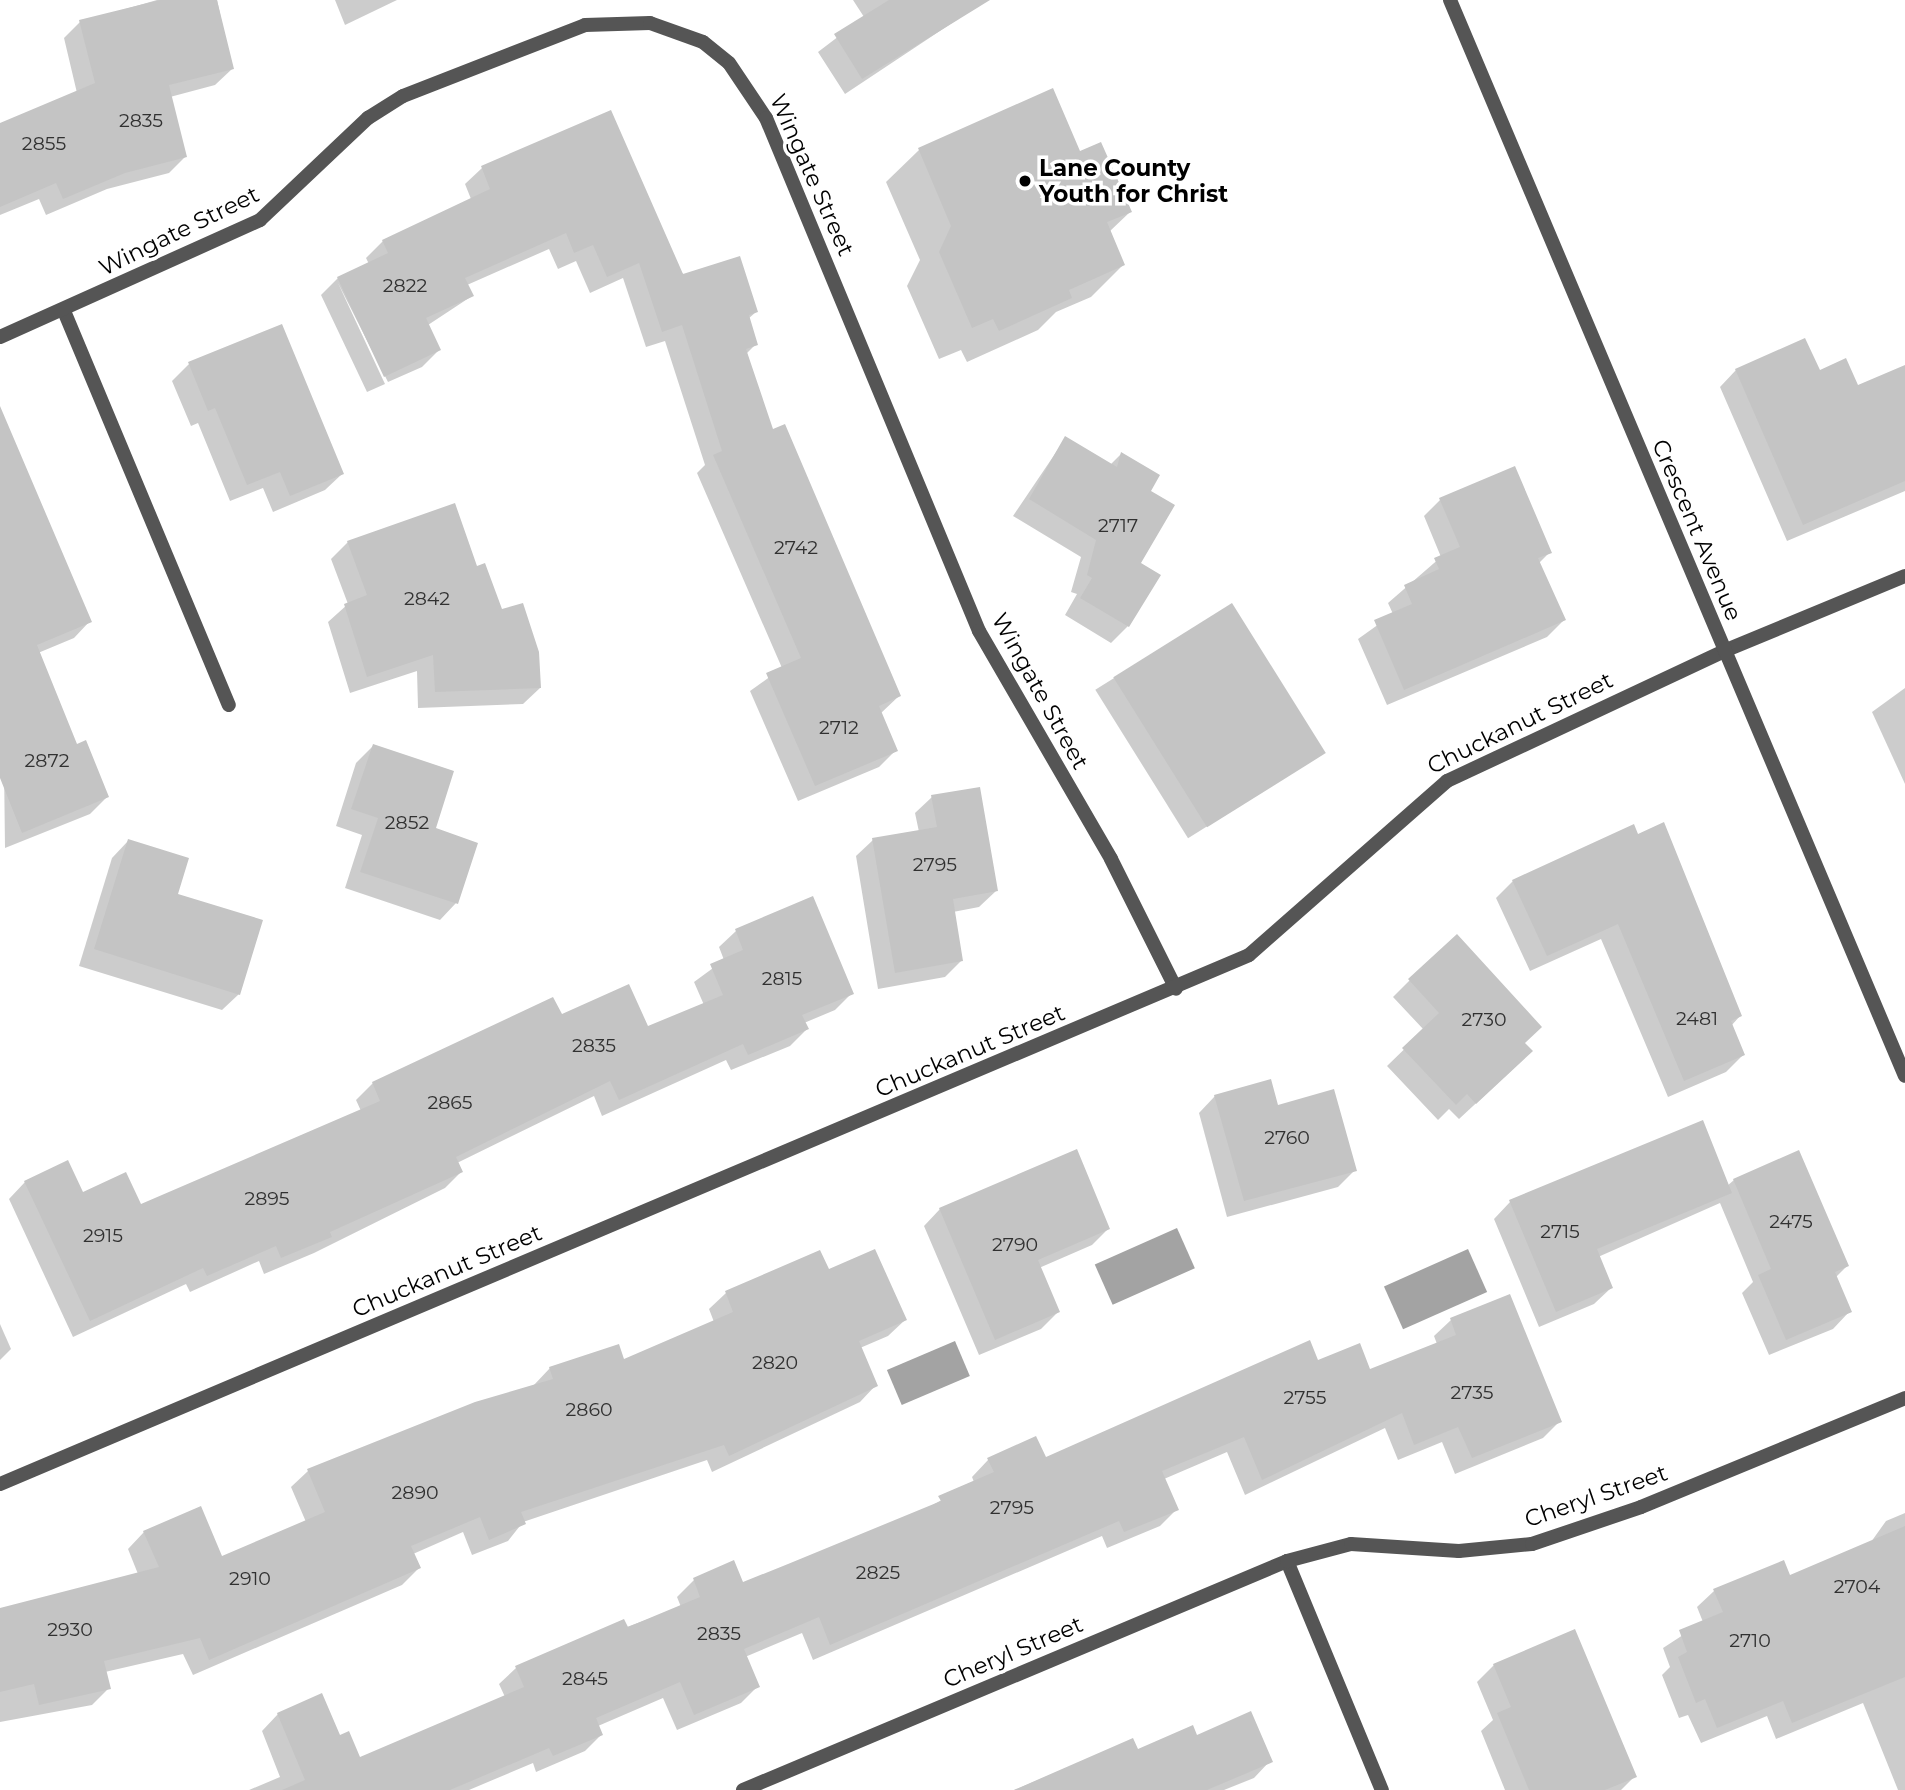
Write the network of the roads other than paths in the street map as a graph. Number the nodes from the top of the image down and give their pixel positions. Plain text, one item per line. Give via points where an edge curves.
1 (1450, 0) edge
2 (64, 311) junction
3 (0, 337) edge
4 (1905, 576) edge
5 (1724, 651) junction
6 (229, 705) dead end
7 (1177, 989) junction
8 (1905, 1076) edge
9 (1905, 1398) edge
10 (0, 1484) edge
11 (1287, 1561) junction
12 (753, 1788) edge
13 (1382, 1790) edge

1 - 5 street, Crescent Avenue
2 - 3 street, Wingate Street
2 - 6 street
2 - 7 street, Wingate Street via 274,212 368,118 403,96 585,25 650,23 703,42 729,63 766,118 984,641 1111,859
4 - 5 street, Chuckanut Street
5 - 7 street, Chuckanut Street via 1447,781 1399,817 1272,940
5 - 8 street, Crescent Avenue
7 - 10 street, Chuckanut Street
9 - 11 street, Cheryl Street via 1641,1507 1532,1544 1459,1551 1351,1544
11 - 12 street, Cheryl Street
11 - 13 street

